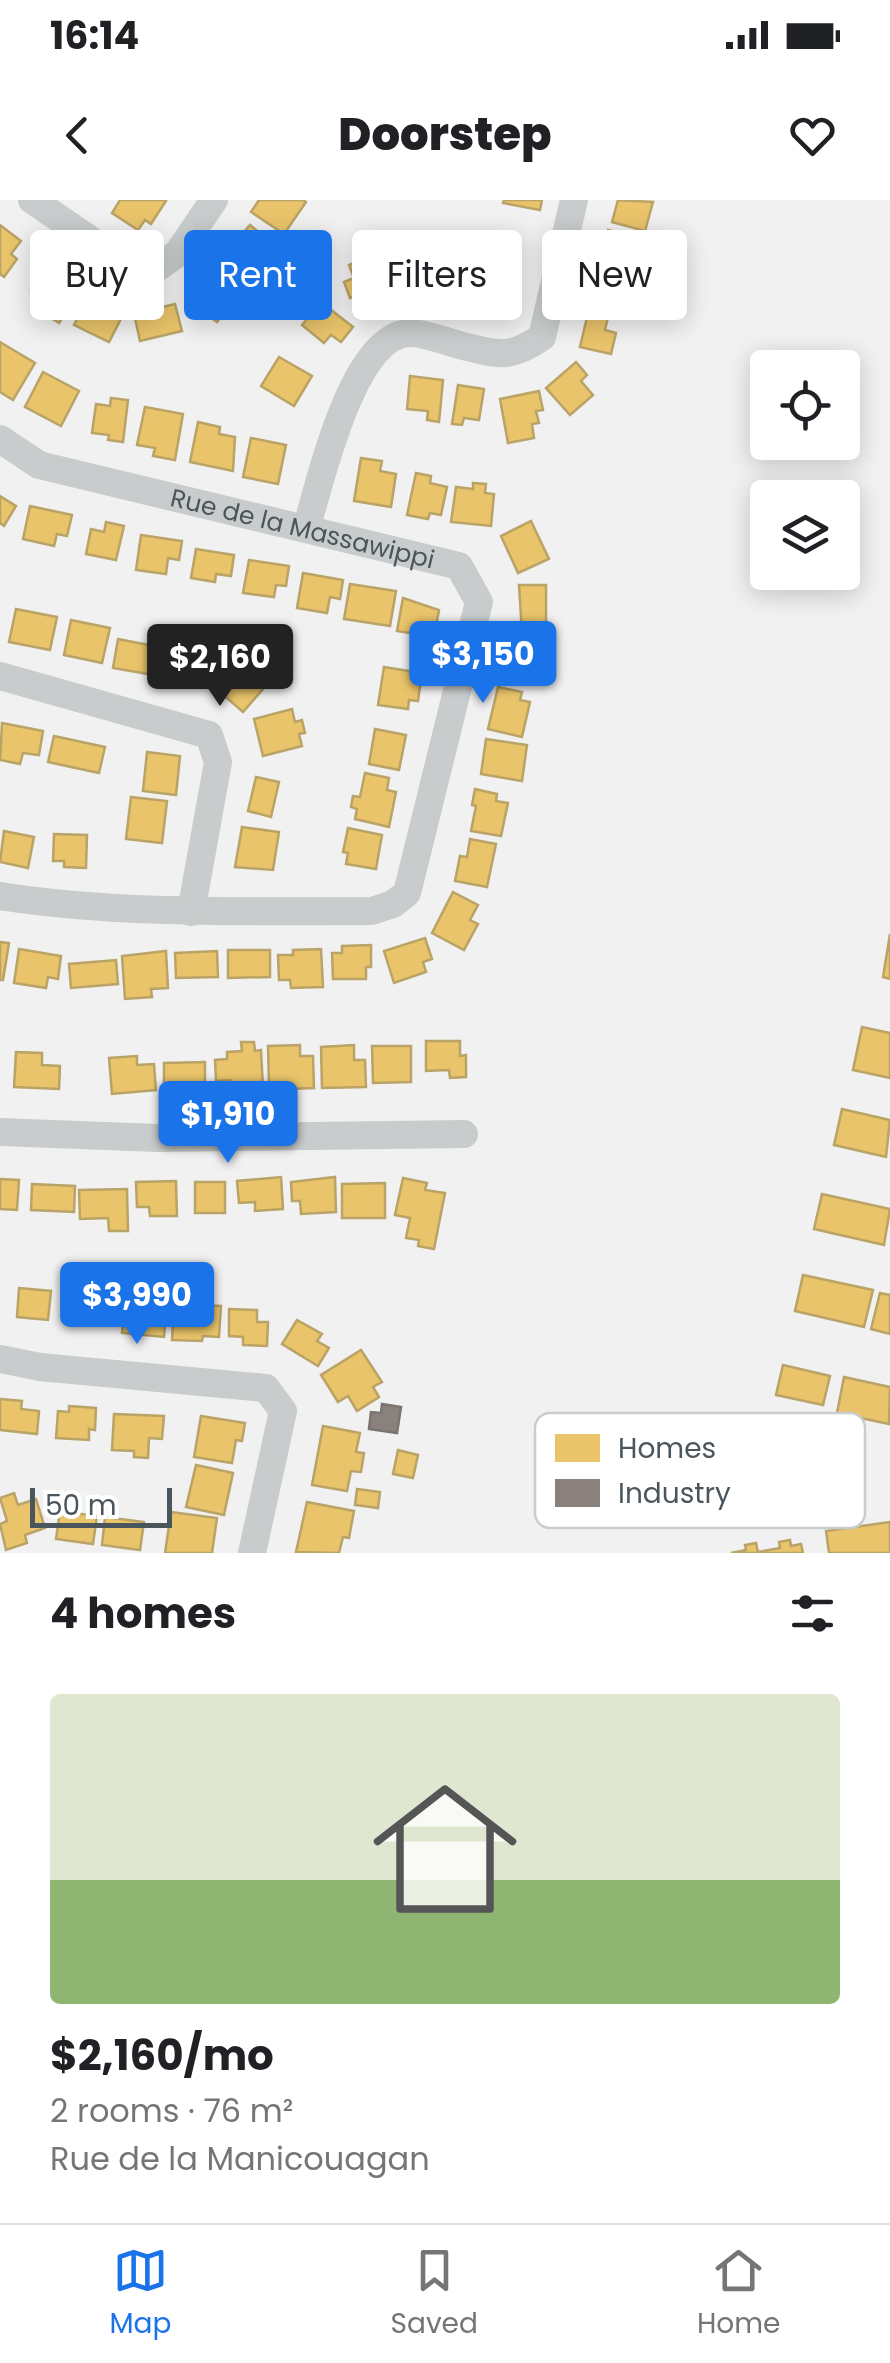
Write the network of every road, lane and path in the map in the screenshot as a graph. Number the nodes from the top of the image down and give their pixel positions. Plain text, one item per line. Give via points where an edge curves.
1 (32, 200) edge
2 (214, 200) edge
3 (574, 200) edge
4 (0, 439) edge
5 (306, 529) junction
6 (0, 676) edge
7 (0, 896) edge
8 (190, 912) junction
9 (0, 1132) edge
10 (464, 1134) dead end
11 (0, 1359) edge
12 (252, 1553) edge

1 - 2 street via 130,266 154,270 178,253
3 - 5 street via 542,337 501,355 409,333 372,354 344,406
4 - 5 street, Rue de la Massawippi via 39,465
5 - 8 street, Rue de la Massawippi via 458,566 479,602 407,893 372,911
6 - 8 street via 209,735 218,762
7 - 8 street, Rue de la Massawippi
9 - 10 street via 158,1138
11 - 12 street via 266,1388 283,1412

